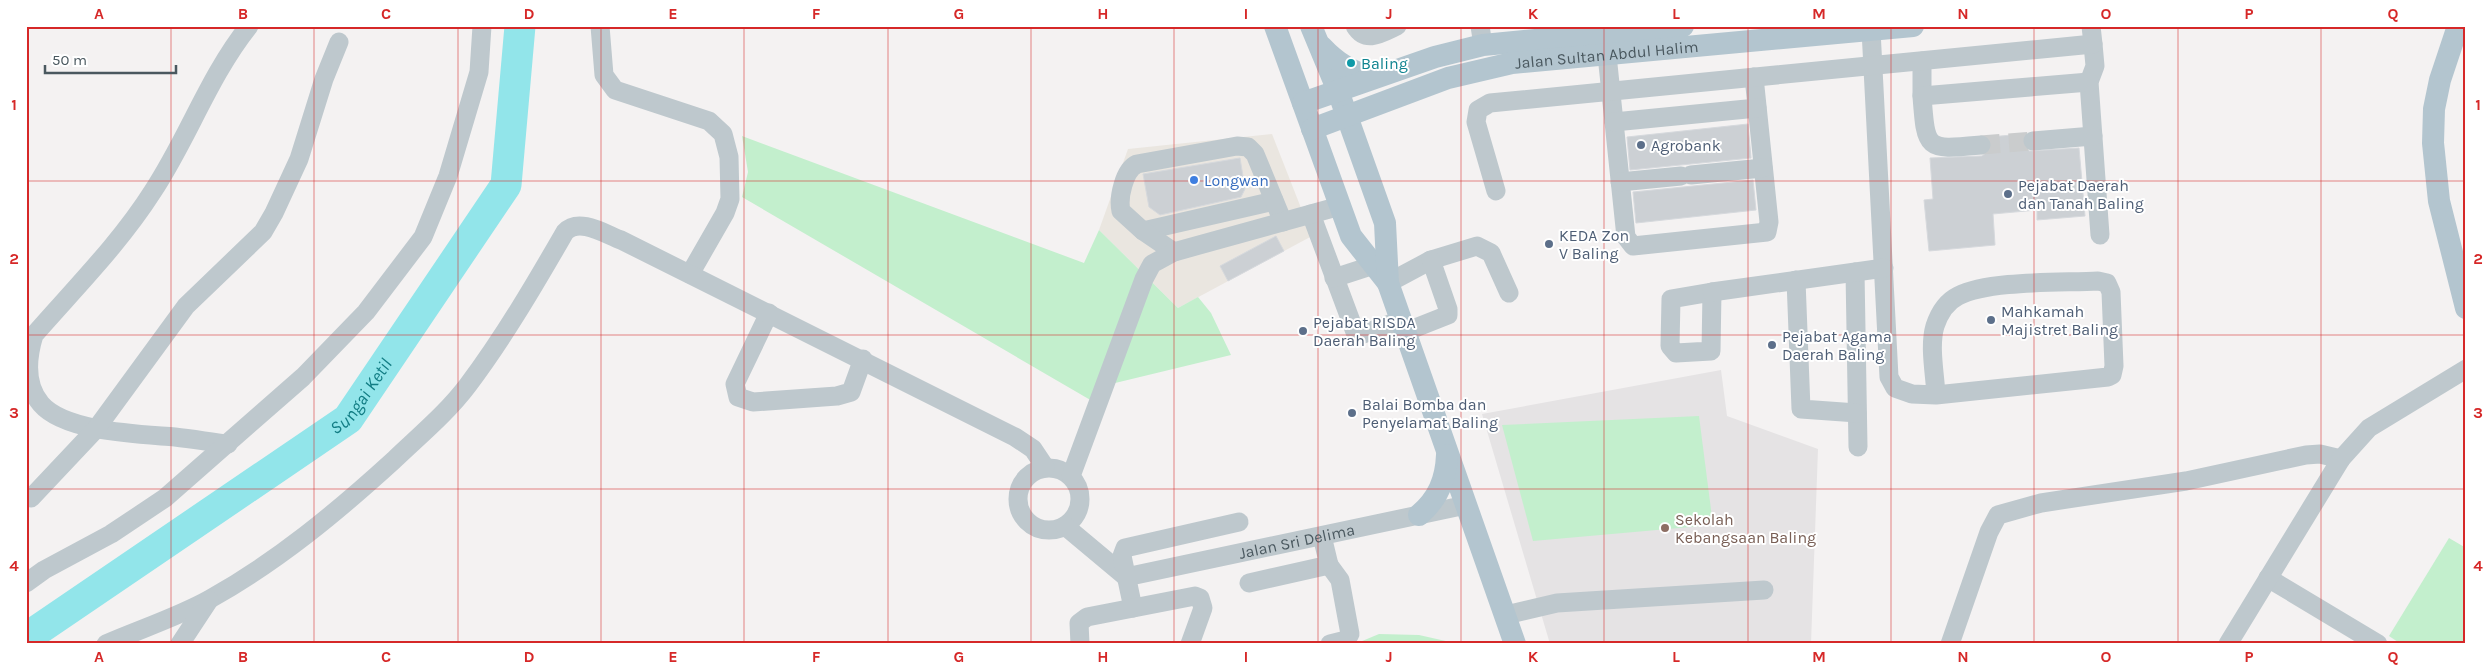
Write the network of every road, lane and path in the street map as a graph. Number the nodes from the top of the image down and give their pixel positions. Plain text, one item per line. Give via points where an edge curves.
1 (249, 26) edge
2 (482, 26) edge
3 (600, 26) edge
4 (1275, 26) edge
5 (1355, 26) edge
6 (1397, 26) edge
7 (1913, 26) edge
8 (2458, 26) edge
9 (1871, 30) junction
10 (1683, 33) edge
11 (1314, 34) edge
12 (2092, 35) edge
13 (1482, 36) edge
14 (339, 42) dead end
15 (1607, 55) junction
16 (1922, 61) junction
17 (1873, 66) junction
18 (1754, 77) junction
19 (1374, 78) junction
20 (2089, 82) junction
21 (1338, 91) junction
22 (1611, 91) junction
23 (1922, 96) junction
24 (1303, 103) junction
25 (1757, 108) junction
26 (1347, 116) junction
27 (1614, 122) junction
28 (1312, 129) junction
29 (2093, 136) junction
30 (2033, 141) tunnel mouth
31 (1981, 145) tunnel mouth
32 (1763, 168) junction
33 (1620, 182) junction
34 (1496, 191) dead end
35 (1274, 201) junction
36 (1340, 206) junction
37 (1311, 214) junction
38 (1283, 222) junction
39 (1143, 231) junction
40 (2100, 235) dead end
41 (1174, 252) junction
42 (1431, 260) junction
43 (1374, 265) junction
44 (1884, 268) junction
45 (1855, 272) junction
46 (690, 274) junction
47 (1334, 278) junction
48 (1796, 280) junction
49 (1388, 283) junction
50 (1712, 292) dead end
51 (1509, 293) dead end
52 (2466, 308) edge
53 (768, 313) junction
54 (1403, 326) junction
55 (30, 335) edge
56 (863, 359) junction
57 (2466, 369) edge
58 (1936, 395) junction
59 (1857, 413) junction
60 (96, 429) junction
61 (228, 444) junction
62 (1858, 448) dead end
63 (1447, 453) junction
64 (2341, 459) junction
65 (1045, 467) junction
66 (1071, 476) junction
67 (31, 498) dead end
68 (1466, 505) junction
69 (1419, 515) junction
70 (1239, 522) dead end
71 (1065, 526) junction
72 (1322, 536) junction
73 (1329, 565) junction
74 (1126, 577) junction
75 (2268, 578) junction
76 (26, 583) edge
77 (1250, 583) dead end
78 (1764, 590) dead end
79 (208, 600) junction
80 (1133, 608) junction
81 (1506, 615) junction
82 (106, 644) edge
83 (180, 644) edge
84 (1080, 644) edge
85 (1190, 644) edge
86 (1330, 644) edge
87 (1515, 644) edge
88 (1950, 644) edge
89 (2228, 644) edge
90 (2378, 644) edge

1 - 55 street via 211,84 154,191 123,234
2 - 61 street via 479,72 448,176 423,237 366,312 303,377
3 - 46 street via 604,74 615,90 710,121 723,134 730,166 730,199 726,213
4 - 24 main road
5 - 6 street via 1368,37
7 - 9 main road, Jalan Sultan Abdul Halim
8 - 52 main road via 2440,80 2432,143 2439,201
9 - 10 main road, Jalan Sultan Abdul Halim
9 - 17 street
10 - 13 main road, Jalan Sultan Abdul Halim
10 - 15 main road, Jalan Sultan Abdul Halim
11 - 19 main road via 1333,59 1356,74
11 - 21 main road
12 - 16 street
12 - 20 street via 2095,66
13 - 19 main road, Jalan Sultan Abdul Halim via 1435,57
14 - 60 street via 298,158 263,232 186,306
15 - 22 street
15 - 26 main road, Jalan Sultan Abdul Halim via 1512,63 1481,70 1448,78
16 - 17 street
16 - 23 street
17 - 18 street
17 - 44 street
18 - 22 street
18 - 25 street
19 - 21 main road, Jalan Sultan Abdul Halim
20 - 23 street
20 - 29 street
21 - 24 main road, Jalan Sultan Abdul Halim
21 - 26 main road
22 - 27 street
22 - 34 street via 1483,106 1476,122
23 - 31 street via 1924,128 1932,144 1946,148
24 - 28 main road
25 - 27 street
25 - 32 street
26 - 28 main road, Jalan Sultan Abdul Halim
26 - 49 main road via 1385,223
27 - 33 street
28 - 36 main road
29 - 30 street
29 - 40 street
32 - 33 street
32 - 33 street via 1767,232 1646,246 1633,246 1627,241
35 - 38 street
35 - 39 street
35 - 39 street via 1255,154 1248,147 1237,146 1137,164 1128,171 1120,204 1123,214
36 - 37 street
36 - 43 main road via 1351,236
37 - 38 street
37 - 47 street
38 - 41 street
39 - 41 street
41 - 66 street via 1152,264 1144,280
42 - 49 street
42 - 51 street via 1472,246 1482,247 1490,253
42 - 54 street via 1448,315
43 - 47 street
43 - 49 main road
44 - 45 street
44 - 58 street via 1889,376 1895,388 1912,394
45 - 48 street
45 - 59 street
46 - 53 street
46 - 79 street via 612,236 584,226 570,227 483,363 443,413 358,492 292,547
47 - 54 street via 1357,334
48 - 50 street
48 - 59 street via 1801,409
49 - 54 main road
53 - 56 street
53 - 56 street via 735,384 738,397 753,402 837,396 851,392
54 - 63 main road
55 - 60 street via 29,376 42,405 58,416
56 - 65 street via 1015,437 1033,449
57 - 64 street via 2369,428
58 - 58 street via 1934,328 1941,311 1956,297 1993,286 2107,282 2111,292 2112,375
59 - 62 street
60 - 61 street
60 - 67 street
61 - 76 street via 157,503
63 - 68 main road
63 - 69 main road via 1442,486
64 - 75 street
64 - 88 street via 2320,454 2306,455 2186,481 2006,511 1993,522
65 - 66 street via 1063,470
65 - 71 street via 1030,474 1020,487 1020,512 1032,525 1040,528 1048,530
66 - 71 street via 1080,492 1081,502 1073,520
68 - 69 street, Jalan Sri Delima
68 - 81 main road
69 - 72 street, Jalan Sri Delima
70 - 74 street via 1128,547 1122,553
71 - 74 street
72 - 73 street
72 - 74 street, Jalan Sri Delima
73 - 77 street
73 - 86 street via 1340,580 1350,634 1346,640
74 - 80 street
75 - 89 street
75 - 90 street
78 - 81 street via 1557,603
79 - 82 street
79 - 83 street
80 - 84 street via 1083,620 1078,629
80 - 85 street via 1190,596 1200,598 1203,608
81 - 87 main road

